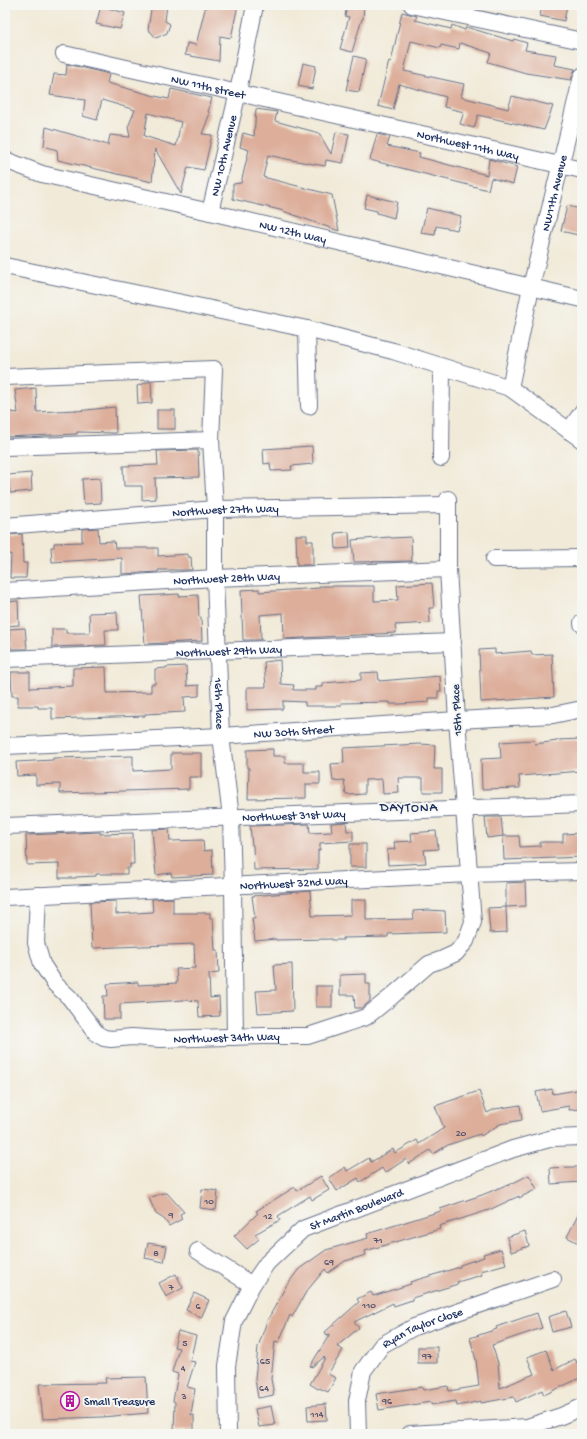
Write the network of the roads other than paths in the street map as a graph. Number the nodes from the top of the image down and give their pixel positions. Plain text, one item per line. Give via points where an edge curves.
1 (255, 5) edge
2 (412, 5) edge
3 (582, 41) edge
4 (64, 54) dead end
5 (582, 76) edge
6 (238, 92) junction
7 (354, 119) joint
8 (5, 160) edge
9 (561, 165) junction
10 (582, 170) edge
11 (210, 212) junction
12 (5, 267) edge
13 (531, 287) junction
14 (582, 298) edge
15 (307, 329) junction
16 (442, 367) junction
17 (5, 376) edge
18 (510, 388) junction
19 (309, 406) dead end
20 (582, 412) edge
21 (576, 436) edge
22 (211, 440) junction
23 (5, 446) edge
24 (441, 458) dead end
25 (447, 502) joint
26 (215, 509) junction
27 (5, 526) edge
28 (582, 558) edge
29 (494, 559) dead end
30 (448, 569) junction
31 (215, 578) junction
32 (5, 591) edge
33 (453, 642) junction
34 (218, 652) junction
35 (5, 659) edge
36 (582, 709) edge
37 (457, 720) junction
38 (221, 736) junction
39 (5, 746) edge
40 (582, 804) edge
41 (463, 808) junction
42 (231, 817) junction
43 (5, 826) edge
44 (582, 871) edge
45 (468, 874) junction
46 (233, 887) junction
47 (38, 895) junction
48 (5, 897) edge
49 (473, 922) joint
50 (235, 1037) junction
51 (582, 1137) edge
52 (198, 1250) dead end
53 (553, 1279) dead end
54 (252, 1285) junction
55 (582, 1407) edge
56 (228, 1434) edge
57 (358, 1434) edge
58 (410, 1434) edge

1 - 6 street, NW 10th Avenue
2 - 3 street
4 - 6 street, NW 11th street
5 - 9 street, NW11th Avenue
6 - 7 street, NW 11th street
6 - 11 street, NW 10th Avenue
7 - 9 street, Northwest 11th Way
8 - 11 street, NW 12th Way via 42,174
9 - 10 street, Northwest 11th Way
9 - 13 street, NW11th Avenue
11 - 13 street, NW 12th Way
12 - 15 street
13 - 14 street, NW 12th Way
13 - 18 street, NW11th Avenue
15 - 16 street
15 - 19 street
16 - 18 street
16 - 24 street
17 - 22 street, 16th Place via 214,369
18 - 21 street
20 - 21 street
22 - 23 street
22 - 26 street, 16th Place
25 - 26 street, Northwest 27th Way
25 - 30 street, 15th Place
26 - 27 street, Northwest 27th Way
26 - 31 street, 16th Place
28 - 29 street
30 - 31 street, Northwest 28th Way
30 - 33 street, 15th Place
31 - 32 street, Northwest 28th Way
31 - 34 street, 16th Place
33 - 34 street, Northwest 29th Way
33 - 37 street, 15th Place
34 - 35 street, Northwest 29th Way
34 - 38 street, 16th Place
36 - 37 street, NW 30th Street via 553,715
37 - 38 street, NW 30th Street
37 - 41 street, 15th Place
38 - 39 street, NW 30th Street
38 - 42 street, 16th Place
40 - 41 street, Northwest 31st Way
41 - 42 street, Northwest 31st Way
41 - 45 street, 15th Place
42 - 43 street, Northwest 31st Way
42 - 46 street, 16th Place
44 - 45 street, Northwest 32nd Way
45 - 46 street, Northwest 32nd Way
45 - 49 street, 15th Place
46 - 47 street, Northwest 32nd Way
46 - 50 street, 16th Place
47 - 48 street, Northwest 32nd Way
47 - 50 street, Northwest 34th Way via 36,943 42,964 55,984 70,998 98,1034 111,1039
49 - 50 street, Northwest 34th Way via 466,941 456,953 429,964 366,1017 308,1036
51 - 54 street, St Martin Boulevard via 553,1138 513,1149 303,1229 267,1263
52 - 54 street
53 - 57 street, Ryan Taylor Close via 414,1328 382,1345 363,1371 357,1401
54 - 56 street, St Martin Boulevard via 234,1321 227,1366
55 - 58 street via 527,1427

